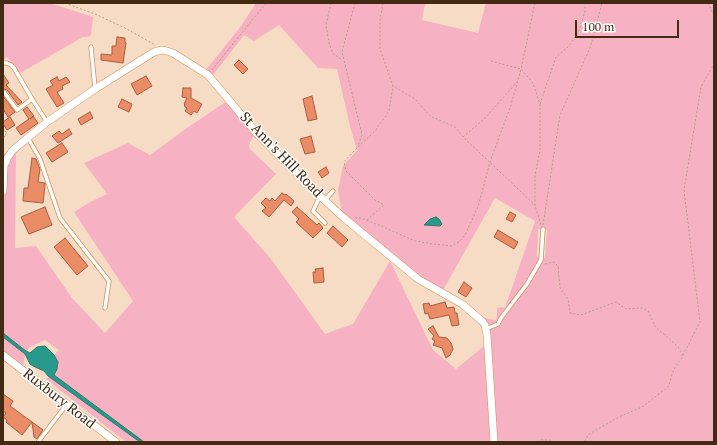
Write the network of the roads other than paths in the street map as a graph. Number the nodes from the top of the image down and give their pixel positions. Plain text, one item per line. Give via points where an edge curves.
1 (91, 47) dead end
2 (3, 63) edge
3 (95, 89) junction
4 (4, 92) dead end
5 (32, 99) junction
6 (47, 122) junction
7 (28, 138) junction
8 (4, 161) edge
9 (3, 191) edge
10 (333, 191) dead end
11 (322, 198) junction
12 (325, 223) dead end
13 (543, 229) road end
14 (105, 308) dead end
15 (486, 329) junction
16 (3, 355) edge
17 (67, 404) junction
18 (38, 442) edge
19 (116, 442) edge
20 (494, 442) edge

1 - 3 lane
2 - 5 lane via 14,68
3 - 6 street
3 - 11 street, St Ann's Hill Road via 154,52 167,51 208,76 259,136
4 - 5 lane via 17,110
5 - 6 lane
6 - 7 street
7 - 8 street
7 - 14 lane via 40,159 60,218 109,281
8 - 9 street
10 - 11 lane
11 - 12 lane via 313,212
11 - 15 street, St Ann's Hill Road via 418,279 462,304 485,324
13 - 15 lane via 541,260 498,324
15 - 20 street
16 - 17 street, Ruxbury Road
17 - 18 lane
17 - 19 street, Ruxbury Road

